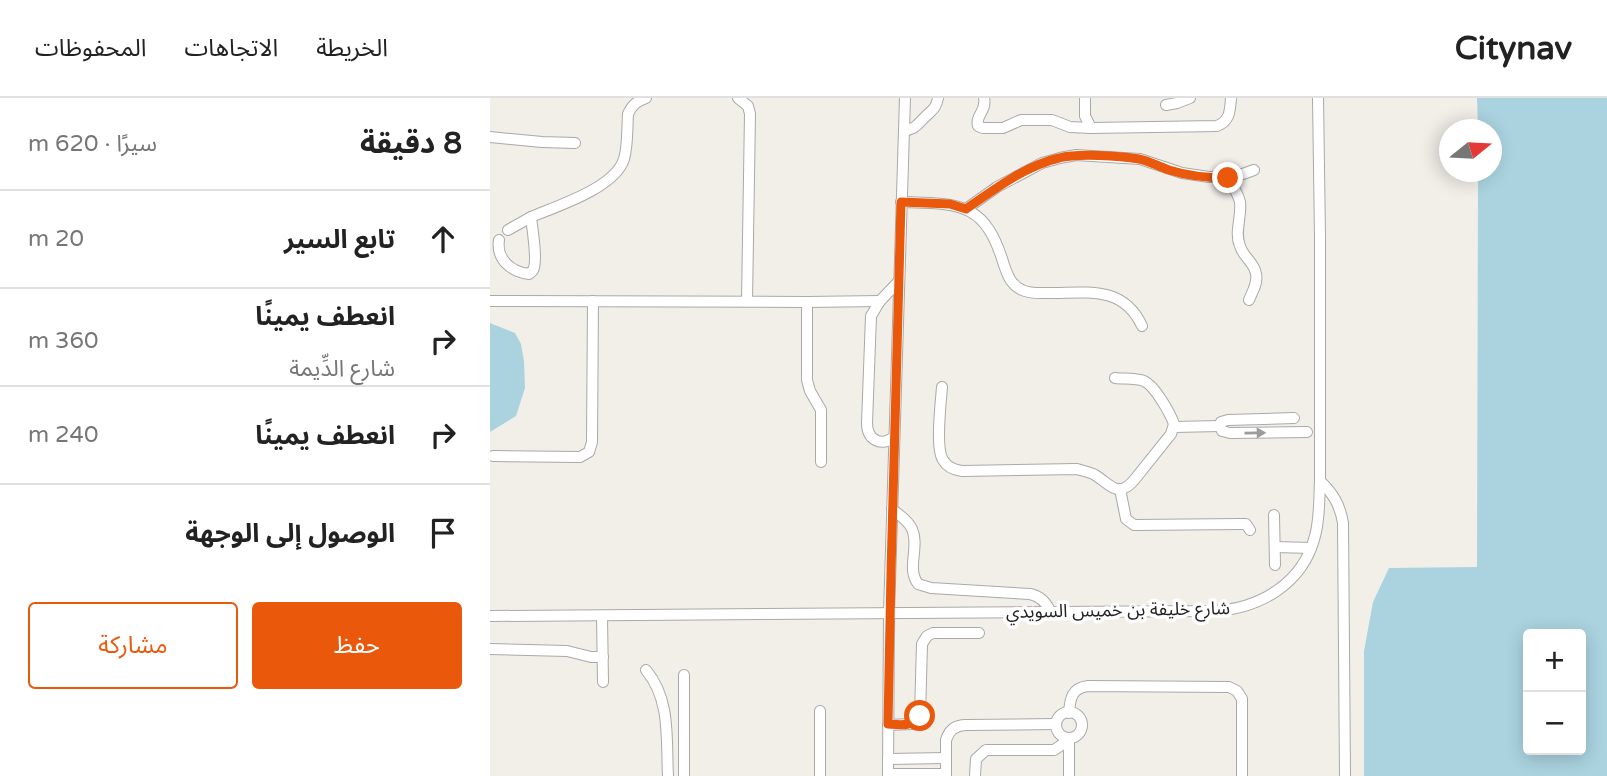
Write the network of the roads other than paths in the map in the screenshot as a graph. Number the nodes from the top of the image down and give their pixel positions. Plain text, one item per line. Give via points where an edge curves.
1 (647, 98) edge
2 (656, 98) edge
3 (905, 98) edge
4 (938, 98) edge
5 (984, 98) edge
6 (1085, 98) edge
7 (1190, 98) edge
8 (1231, 98) edge
9 (1318, 98) edge
10 (741, 99) edge
11 (1166, 105) dead end
12 (1091, 128) junction
13 (904, 131) junction
14 (490, 136) edge
15 (575, 143) dead end
16 (1254, 170) dead end
17 (1228, 178) junction
18 (901, 202) junction
19 (966, 209) junction
20 (531, 216) junction
21 (508, 230) dead end
22 (499, 240) dead end
23 (899, 281) junction
24 (1248, 300) dead end
25 (490, 301) edge
26 (593, 301) junction
27 (747, 301) junction
28 (880, 301) junction
29 (807, 302) junction
30 (1142, 326) dead end
31 (1115, 378) dead end
32 (942, 387) dead end
33 (1294, 418) dead end
34 (1220, 426) junction
35 (1174, 428) junction
36 (1307, 432) dead end
37 (894, 437) junction
38 (493, 456) dead end
39 (821, 462) dead end
40 (1320, 481) junction
41 (1120, 489) junction
42 (892, 509) junction
43 (1275, 515) dead end
44 (1250, 530) dead end
45 (1275, 547) junction
46 (1311, 548) junction
47 (1275, 565) dead end
48 (1050, 611) junction
49 (890, 614) junction
50 (490, 616) edge
51 (602, 616) junction
52 (979, 633) dead end
53 (490, 649) edge
54 (603, 657) junction
55 (646, 670) dead end
56 (684, 676) dead end
57 (603, 682) dead end
58 (820, 711) dead end
59 (1069, 713) junction
60 (888, 724) junction
61 (1056, 724) junction
62 (1067, 738) junction
63 (946, 758) junction
64 (888, 759) junction
65 (912, 759) junction
66 (888, 775) edge
67 (912, 775) edge
68 (946, 775) edge
69 (668, 776) edge
70 (684, 776) edge
71 (820, 776) edge
72 (975, 776) edge
73 (1069, 776) edge
74 (1242, 776) edge
75 (1345, 776) edge

1 - 2 street
1 - 20 street via 634,103 628,114 625,155 614,175 594,189
3 - 13 street
4 - 13 street via 934,111
5 - 12 street via 977,122 981,128 1003,128 1029,119
6 - 12 street via 1085,116
7 - 11 street
8 - 12 street via 1229,116 1217,126
9 - 40 street, شارع خليفة بن خميس السويدي
10 - 27 street via 750,114
13 - 18 street
14 - 15 street
16 - 17 street
17 - 19 street via 1182,173 1140,159 1076,155 1042,163
17 - 24 street via 1240,201 1238,243 1256,274
18 - 19 street
18 - 23 street
19 - 30 street via 989,229 1008,277 1019,289 1111,295 1130,307
20 - 21 street
20 - 22 street via 535,265 531,273 523,274 505,263
23 - 28 street
23 - 37 street
25 - 26 street
26 - 27 street
26 - 38 street via 589,452 580,457
27 - 29 street
28 - 29 street
28 - 37 street via 870,323 867,428 871,438 880,442
29 - 39 street via 807,380 821,410
31 - 35 street via 1148,384
32 - 41 street via 939,452 950,467 961,471 1077,469
33 - 34 street via 1228,420
34 - 35 street
34 -> 36 street via 1230,433
35 - 41 street via 1131,484
37 - 42 street
40 - 46 street, شارع خليفة بن خميس السويدي
40 - 75 street via 1336,499 1343,523
41 - 44 street via 1126,519 1134,525 1246,524
42 - 48 street via 914,533 913,577 918,584 1030,594
42 - 49 street
43 - 45 street
45 - 46 street
45 - 47 street
46 - 48 street, شارع خليفة بن خميس السويدي via 1273,594 1229,611
48 - 49 street, شارع خليفة بن خميس السويدي
49 - 51 street, شارع خليفة بن خميس السويدي
49 - 60 street
50 - 51 street, شارع خليفة بن خميس السويدي
51 - 54 street
52 - 60 street via 927,636 922,644 920,716 908,725
53 - 54 street
54 - 57 street
55 - 69 street via 664,705
56 - 70 street
58 - 71 street
59 - 61 street
59 - 62 street via 1082,725 1077,736
59 - 74 street via 1071,696 1083,686 1229,687 1242,699
60 - 64 street
61 - 62 street via 1058,733
61 - 63 street via 961,725 948,735
62 - 72 street via 1054,750 986,750 976,759
62 - 73 street
63 - 65 street
63 - 68 street
64 - 65 street
64 - 66 street
65 - 67 street
66 - 67 street
67 - 68 street

